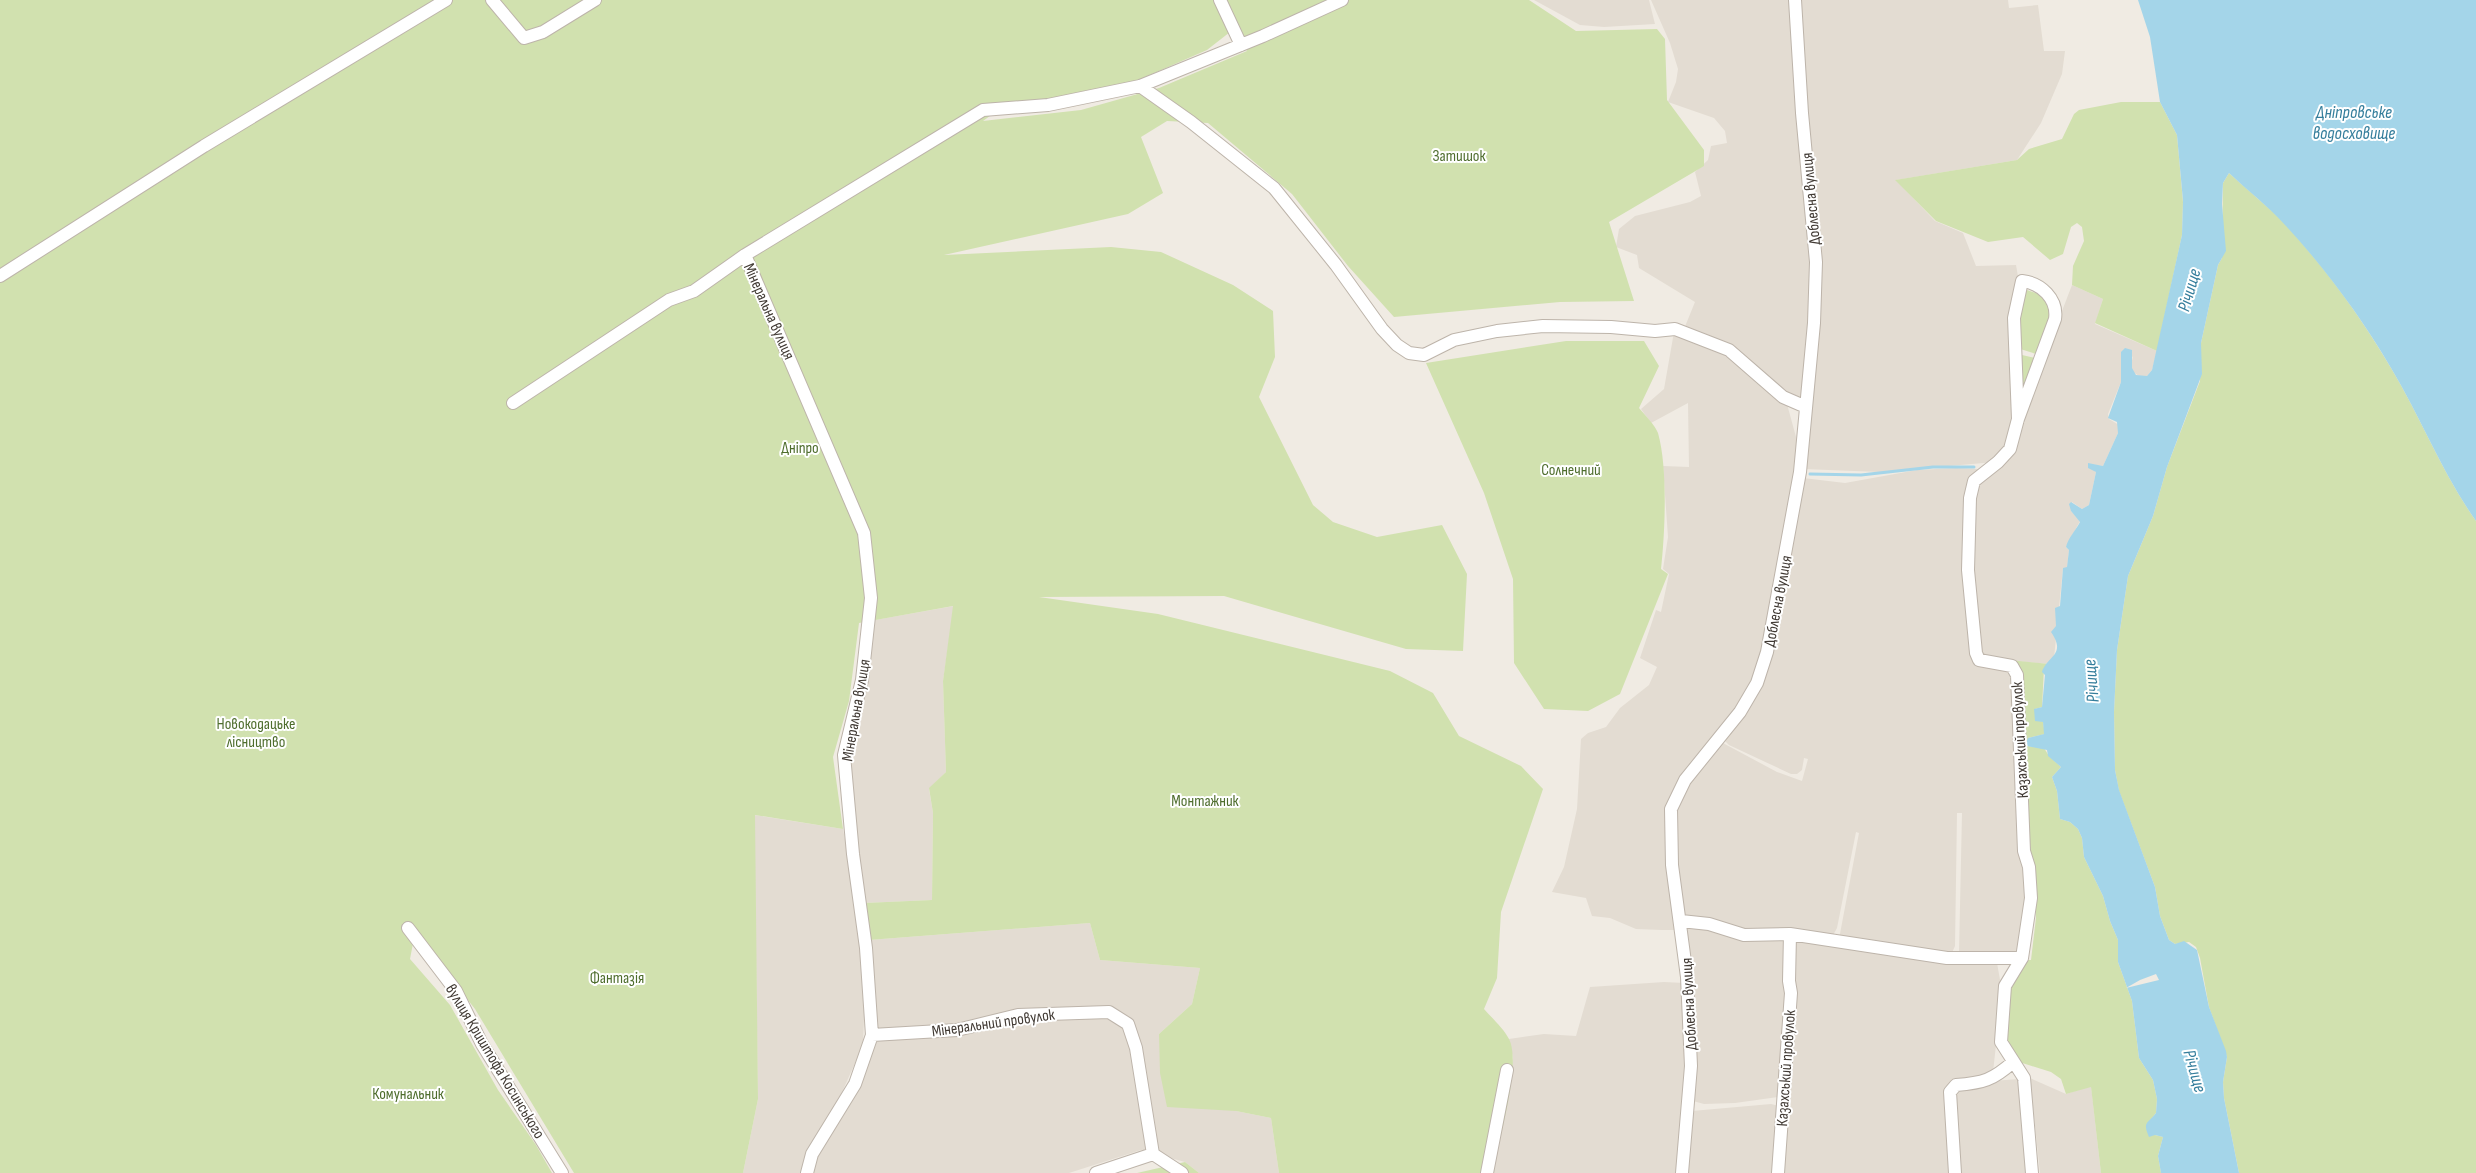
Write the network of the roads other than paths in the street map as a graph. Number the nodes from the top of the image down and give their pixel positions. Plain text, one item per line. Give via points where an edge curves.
1 (446, 0) edge
2 (492, 0) edge
3 (595, 0) edge
4 (1220, 0) edge
5 (1342, 0) edge
6 (1795, 0) edge
7 (1241, 45) junction
8 (1140, 86) junction
9 (745, 255) junction
10 (0, 276) edge
11 (513, 403) dead end
12 (1806, 407) junction
13 (2018, 419) junction
14 (1682, 921) junction
15 (408, 928) dead end
16 (1790, 934) junction
17 (2022, 958) junction
18 (872, 1035) junction
19 (2013, 1062) junction
20 (1507, 1070) dead end
21 (1153, 1154) junction
22 (562, 1173) edge
23 (807, 1173) edge
24 (1096, 1173) edge
25 (1182, 1173) edge
26 (1487, 1173) edge
27 (1682, 1173) edge
28 (1778, 1173) edge
29 (1955, 1173) edge
30 (2032, 1173) edge

1 - 10 street via 204,146
2 - 3 street via 524,38 543,32
4 - 7 street
5 - 7 street
6 - 12 street, Доблесна вулиця via 1816,262
7 - 8 street
8 - 9 street via 1048,105 983,110
8 - 12 street via 1192,122 1274,188 1382,329 1409,353 1424,355 1454,340 1543,326 1674,329 1729,350 1784,396
9 - 11 street via 694,291 669,300
9 - 18 street, Мінеральна вулиця via 864,533 871,598 862,680 844,755 866,948
12 - 14 street, Доблесна вулиця via 1800,472 1767,652 1757,683 1740,712 1685,780 1671,809 1672,865
13 - 13 street, Казахський провулок via 2056,311 2055,304 2040,286 2022,280 2014,318
13 - 17 street, Казахський провулок via 2010,449 1974,480 1970,498 1968,570 1979,660 2012,666 2017,675 2024,851 2029,867 2031,898
14 - 16 street via 1709,924 1744,935
14 - 27 street, Доблесна вулиця via 1691,1066
15 - 22 street, вулиця Криштофа Косинського via 456,991 482,1044
16 - 17 street via 1947,958
16 - 28 street, Казахський провулок via 1791,993
17 - 19 street, Казахський провулок via 2005,986 2001,1042
18 - 21 street, Мінеральний провулок via 957,1030 1018,1015 1109,1012 1128,1024 1136,1048
18 - 23 street, Мінеральна вулиця via 855,1084 812,1154
19 - 29 street via 1984,1082 1956,1084 1950,1092
19 - 30 street, Казахський провулок via 2024,1078
20 - 26 street
21 - 24 street
21 - 25 street

